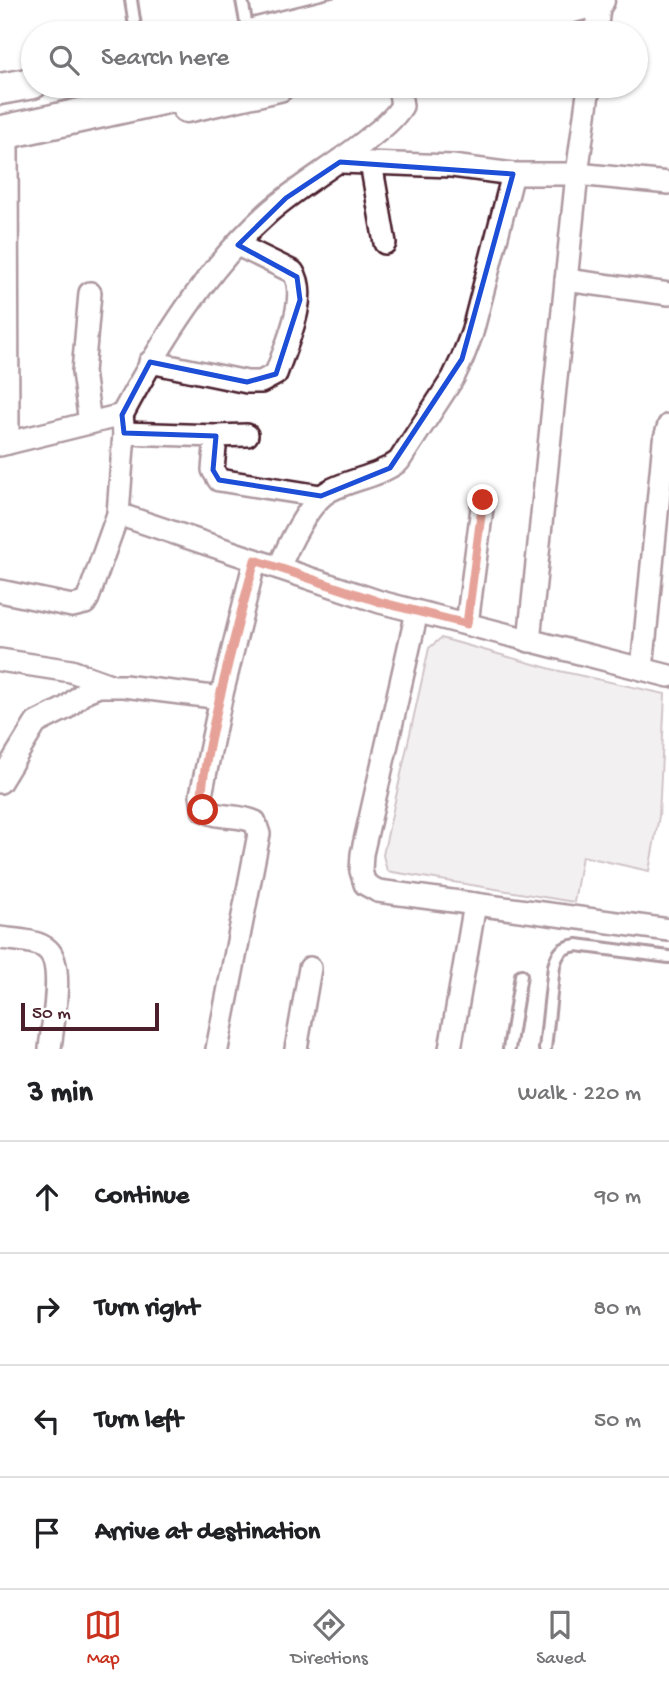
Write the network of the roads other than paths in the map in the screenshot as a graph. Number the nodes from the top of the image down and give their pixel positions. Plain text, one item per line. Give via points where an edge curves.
1 (131, 0) edge
2 (242, 0) edge
3 (391, 0) edge
4 (466, 0) edge
5 (541, 0) edge
6 (600, 0) edge
7 (134, 21) edge
8 (246, 21) edge
9 (306, 21) edge
10 (388, 21) edge
11 (463, 21) edge
12 (520, 21) edge
13 (597, 21) edge
14 (21, 85) edge
15 (0, 89) edge
16 (60, 98) edge
17 (169, 98) edge
18 (220, 98) edge
19 (400, 98) edge
20 (587, 98) edge
21 (0, 109) edge
22 (2, 142) edge
23 (340, 162) junction
24 (371, 163) junction
25 (513, 174) junction
26 (577, 174) junction
27 (669, 183) edge
28 (385, 243) dead end
29 (238, 245) junction
30 (566, 279) junction
31 (90, 293) dead end
32 (669, 294) edge
33 (150, 362) junction
34 (90, 423) junction
35 (123, 424) junction
36 (669, 425) edge
37 (247, 435) dead end
38 (216, 436) junction
39 (4, 444) edge
40 (321, 496) junction
41 (483, 500) dead end
42 (118, 514) junction
43 (255, 560) junction
44 (279, 568) junction
45 (0, 591) edge
46 (417, 612) junction
47 (467, 624) junction
48 (529, 640) junction
49 (0, 660) edge
50 (642, 669) junction
51 (669, 676) edge
52 (110, 685) junction
53 (221, 698) junction
54 (1, 777) edge
55 (475, 904) junction
56 (669, 930) edge
57 (0, 937) edge
58 (669, 957) edge
59 (310, 968) dead end
60 (521, 975) dead end
61 (302, 1047) edge
62 (50, 1049) edge
63 (217, 1049) edge
64 (450, 1049) edge
65 (509, 1049) edge
66 (545, 1049) edge

1 - 7 lane
2 - 8 lane
3 - 9 street
4 - 10 main road
5 - 11 main road
6 - 12 street
6 - 13 street
14 - 15 street
16 - 21 main road
17 - 22 main road
18 - 22 street
19 - 23 street via 402,106 395,117
20 - 26 street
22 - 39 street
23 - 24 street
23 - 29 street via 266,214
24 - 25 street
24 - 28 street
25 - 26 street
25 - 40 street via 472,333 453,378 399,461
26 - 27 street
26 - 30 street
29 - 33 street
29 - 33 street via 297,277 300,300 276,374 261,382 247,382
30 - 32 street
30 - 48 street
31 - 34 street via 83,372
33 - 35 street
34 - 35 street
34 - 39 street
35 - 38 street
35 - 42 street
36 - 50 street
37 - 38 street
38 - 40 street via 213,470 219,480
40 - 44 street
41 - 47 street
42 - 43 street
42 - 45 street via 85,603 72,606
43 - 44 street
43 - 53 street
44 - 46 street
46 - 47 street
46 - 55 street via 361,872 365,884 378,891
47 - 48 street
48 - 50 street
49 - 52 street via 71,671
50 - 51 street
52 - 53 street
52 - 54 street via 86,691 66,708 36,723
53 - 63 street via 203,810 247,818 255,822 260,834
55 - 56 street
55 - 64 street
57 - 62 street via 47,948 55,960
58 - 66 lane via 565,947 554,965
59 - 61 street
60 - 65 lane

